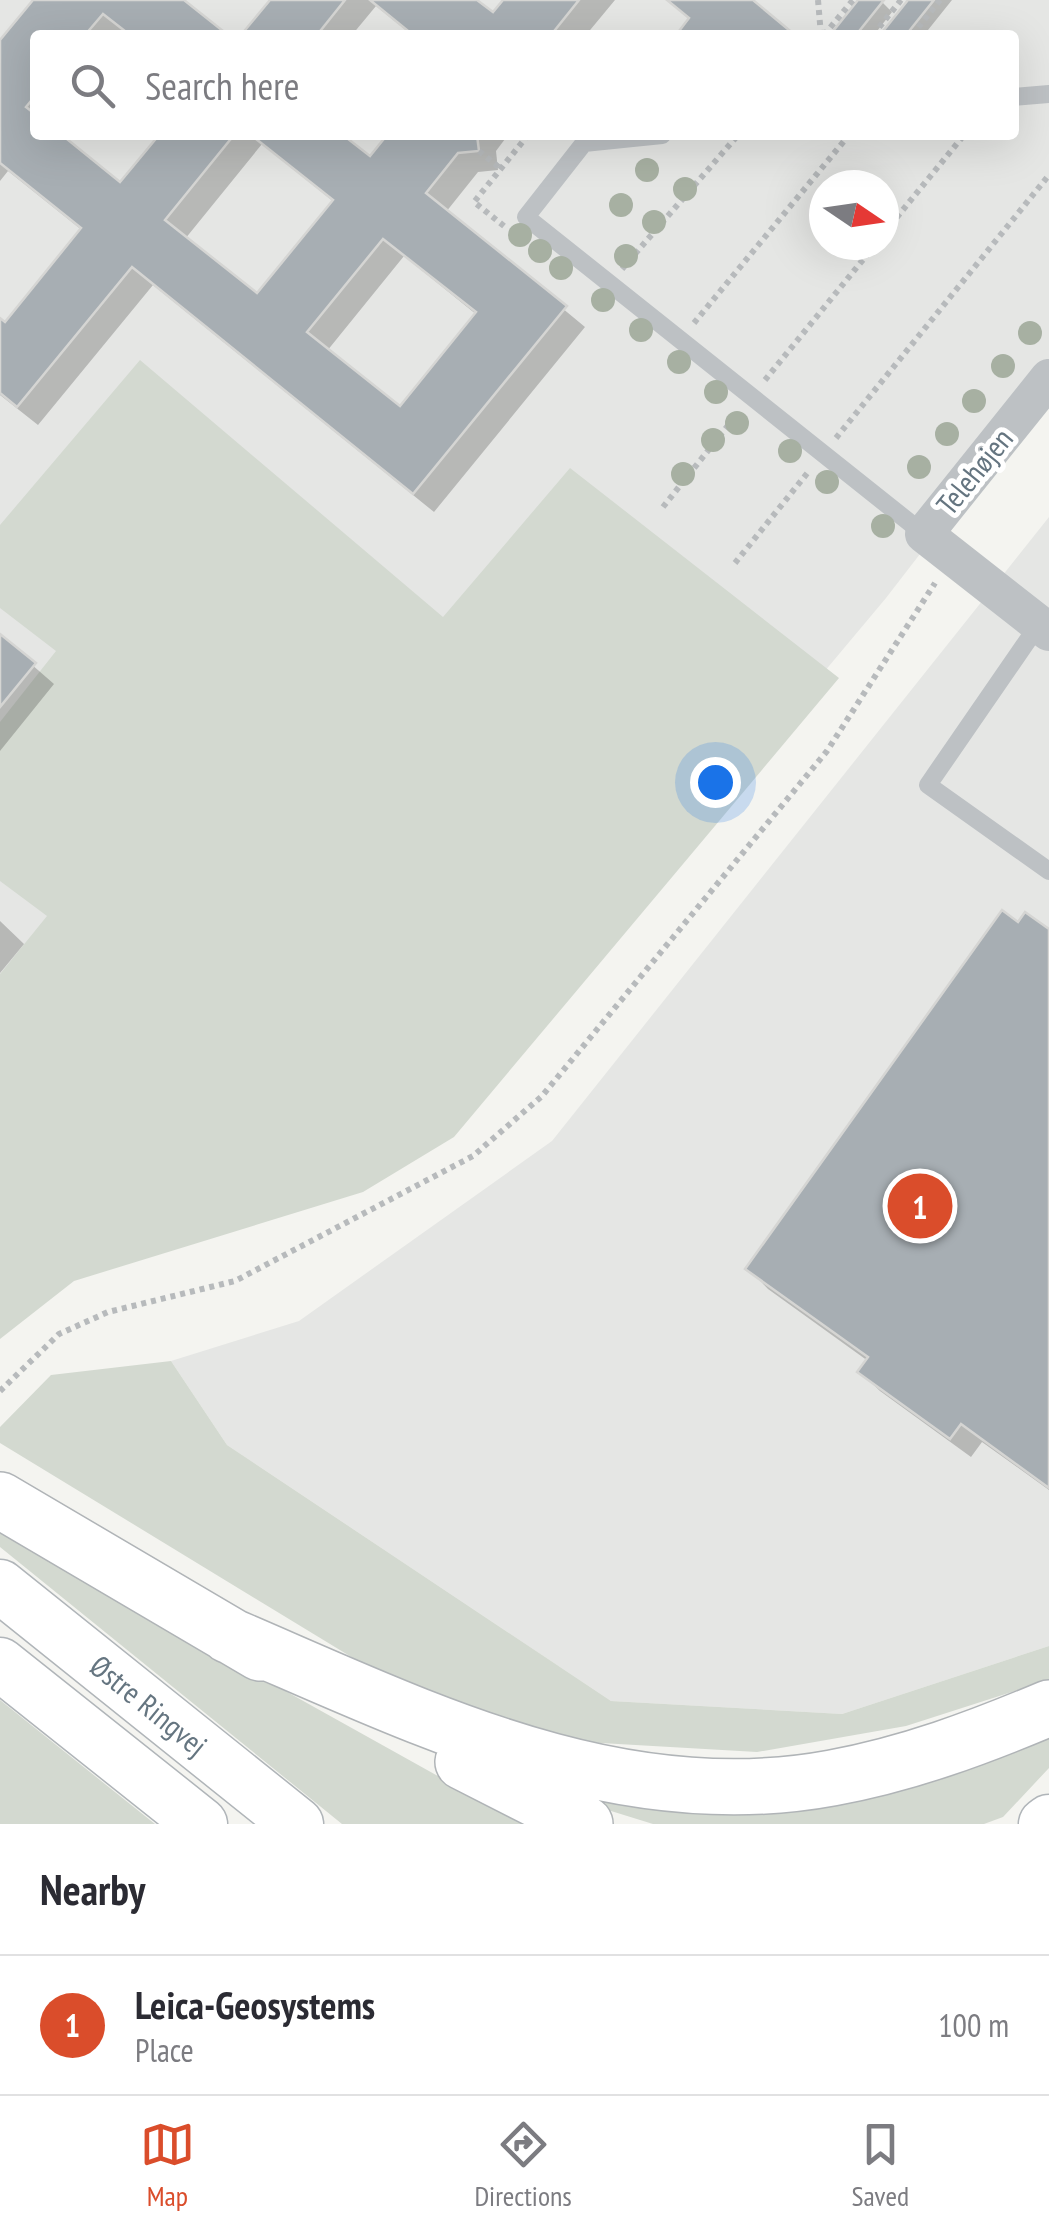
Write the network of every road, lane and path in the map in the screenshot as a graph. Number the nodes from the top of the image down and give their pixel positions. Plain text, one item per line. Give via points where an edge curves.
1 (818, 0) edge
2 (853, 0) edge
3 (902, 0) edge
4 (940, 0) edge
5 (821, 30) edge
6 (826, 30) edge
7 (878, 30) edge
8 (916, 30) edge
9 (1049, 94) edge
10 (1019, 97) edge
11 (613, 140) edge
12 (734, 140) edge
13 (845, 140) edge
14 (960, 140) edge
15 (479, 151) dead end
16 (501, 169) dead end
17 (1049, 175) edge
18 (899, 215) edge
19 (608, 285) junction
20 (680, 341) junction
21 (1049, 378) edge
22 (824, 453) junction
23 (937, 546) junction
24 (735, 563) dead end
25 (1044, 628) edge
26 (1049, 870) edge
27 (0, 1391) edge
28 (0, 1500) edge
29 (0, 1586) edge
30 (228, 1634) junction
31 (0, 1664) edge
32 (1049, 1708) edge
33 (201, 1824) edge
34 (297, 1824) edge
35 (585, 1824) edge

1 - 5 path
2 - 6 path
3 - 7 path
4 - 8 path
9 - 10 lane
11 - 19 lane via 584,143 526,217
12 - 19 path
13 - 20 path
14 - 18 path
15 - 16 path
17 - 22 path
19 - 20 lane
20 - 22 lane
21 - 23 street, Telehøjen
22 - 23 lane
22 - 24 path
23 - 25 street, Telehøjen
23 - 27 path via 827,751 529,1108 474,1156 235,1281 108,1312 59,1334
25 - 26 lane via 928,785
28 - 30 highway
29 - 34 main road, Østre Ringvej
30 - 32 highway via 497,1747 672,1786 830,1779 918,1758
30 - 35 highway
31 - 33 main road, Østre Ringvej

